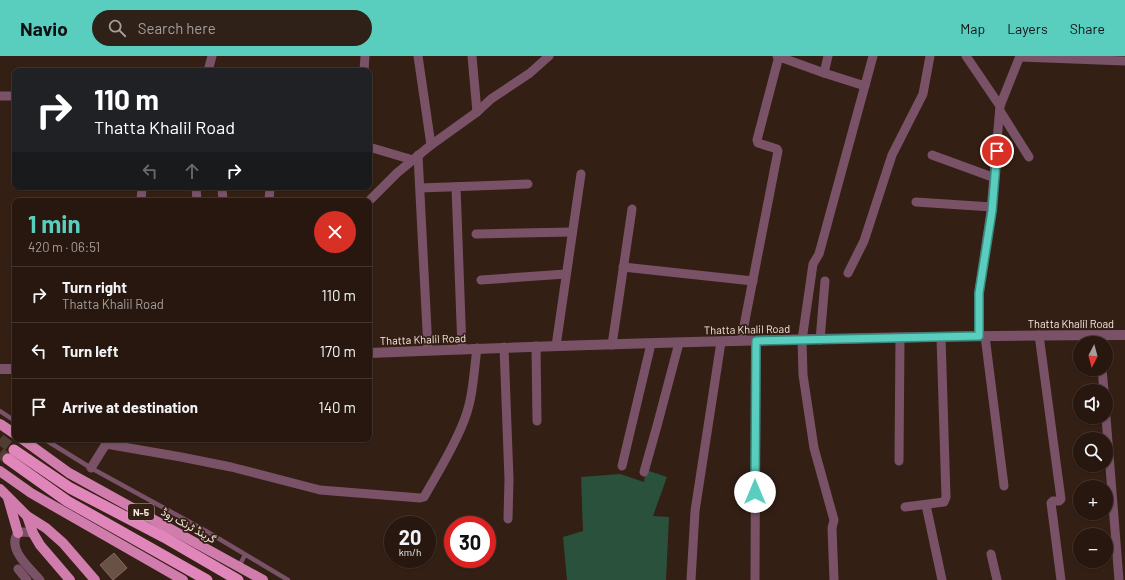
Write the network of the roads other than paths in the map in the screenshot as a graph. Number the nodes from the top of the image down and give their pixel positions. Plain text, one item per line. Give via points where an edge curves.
1 (212, 56) edge
2 (365, 56) edge
3 (418, 56) edge
4 (472, 56) edge
5 (549, 56) edge
6 (778, 56) edge
7 (828, 56) edge
8 (872, 56) edge
9 (930, 56) edge
10 (966, 56) edge
11 (1020, 57) edge
12 (1125, 61) edge
13 (209, 68) edge
14 (364, 68) edge
15 (824, 73) junction
16 (866, 86) junction
17 (0, 96) edge
18 (12, 96) edge
19 (1000, 108) junction
20 (477, 112) junction
21 (431, 145) junction
22 (372, 148) edge
23 (932, 155) dead end
24 (1029, 157) dead end
25 (415, 158) junction
26 (581, 174) dead end
27 (995, 178) junction
28 (528, 184) dead end
29 (456, 187) junction
30 (420, 188) junction
31 (372, 198) edge
32 (916, 202) dead end
33 (992, 207) junction
34 (632, 209) dead end
35 (572, 232) junction
36 (476, 234) dead end
37 (623, 267) junction
38 (848, 273) dead end
39 (566, 274) junction
40 (481, 280) dead end
41 (753, 281) junction
42 (825, 281) dead end
43 (1039, 335) junction
44 (1125, 335) edge
45 (982, 336) junction
46 (941, 337) junction
47 (1073, 337) edge
48 (1113, 337) edge
49 (900, 338) junction
50 (802, 340) junction
51 (820, 340) junction
52 (756, 341) junction
53 (721, 342) junction
54 (741, 342) junction
55 (679, 343) junction
56 (651, 344) junction
57 (612, 345) junction
58 (536, 346) junction
59 (556, 346) junction
60 (477, 348) junction
61 (504, 348) junction
62 (462, 349) junction
63 (428, 350) junction
64 (372, 353) edge
65 (0, 369) edge
66 (12, 369) edge
67 (0, 411) edge
68 (12, 419) edge
69 (537, 421) dead end
70 (0, 424) edge
71 (1107, 424) edge
72 (12, 432) edge
73 (26, 442) edge
74 (49, 442) edge
75 (899, 461) dead end
76 (622, 466) dead end
77 (91, 468) junction
78 (0, 471) edge
79 (644, 472) dead end
80 (1004, 486) dead end
81 (0, 489) edge
82 (8, 498) junction
83 (926, 505) junction
84 (905, 506) dead end
85 (27, 516) junction
86 (508, 519) dead end
87 (18, 533) junction
88 (33, 533) junction
89 (991, 554) dead end
90 (245, 555) junction
91 (239, 566) junction
92 (18, 569) dead end
93 (27, 580) edge
94 (40, 580) edge
95 (70, 580) edge
96 (94, 580) edge
97 (183, 580) edge
98 (207, 580) edge
99 (238, 580) edge
100 (263, 580) edge
101 (288, 580) edge
102 (691, 580) edge
103 (755, 580) edge
104 (834, 580) edge
105 (942, 580) edge
106 (998, 580) edge
107 (1061, 580) edge
108 (1119, 580) edge

1 - 13 street
2 - 14 street
3 - 21 street
4 - 20 street
5 - 20 street
6 - 15 street
6 - 41 street via 757,140 758,143 778,151
7 - 15 street
8 - 16 street
9 - 38 street via 923,94 892,155 864,241
10 - 19 street
11 - 12 street
11 - 19 street
15 - 16 street
16 - 50 street via 819,254 813,264
17 - 18 street
19 - 24 street
19 - 27 street
20 - 21 street
21 - 25 street
22 - 25 street
23 - 27 street
25 - 30 street
25 - 31 street
26 - 35 street
27 - 33 street
28 - 29 street
29 - 30 street
29 - 62 street
30 - 63 street
32 - 33 street
33 - 45 street via 979,293
34 - 37 street
35 - 36 street
35 - 39 street
37 - 41 street
37 - 57 street
39 - 40 street
39 - 59 street
41 - 54 street
42 - 51 street
43 - 45 street, Thatta Khalil Road
43 - 47 street, Thatta Khalil Road
43 - 107 street via 1061,499 1051,503
44 - 48 street, Thatta Khalil Road
45 - 46 street, Thatta Khalil Road
45 - 80 street
46 - 49 street, Thatta Khalil Road
46 - 83 street via 946,497 944,502
49 - 51 street, Thatta Khalil Road
49 - 75 street
50 - 51 street, Thatta Khalil Road
50 - 52 street, Thatta Khalil Road
50 - 104 street via 803,375 814,448 834,520
52 - 54 street, Thatta Khalil Road
52 - 103 street
53 - 54 street, Thatta Khalil Road
53 - 55 street, Thatta Khalil Road
53 - 102 street via 695,510
55 - 56 street, Thatta Khalil Road
55 - 79 street
56 - 57 street, Thatta Khalil Road
56 - 76 street
57 - 59 street, Thatta Khalil Road
58 - 59 street, Thatta Khalil Road
58 - 61 street, Thatta Khalil Road
58 - 69 street
60 - 61 street, Thatta Khalil Road
60 - 62 street, Thatta Khalil Road
60 - 77 street via 465,418 424,497 320,490 231,467 106,444
61 - 86 street
62 - 63 street, Thatta Khalil Road
63 - 64 street, Thatta Khalil Road
65 - 66 street
67 - 68 lane
70 - 72 main road
71 - 108 street
73 - 91 main road, گرینڈ ٹرنک روڈ / N-5 via 69,473
74 - 77 lane
77 - 90 lane
78 - 97 main road via 30,493
81 - 82 main road
82 - 85 main road
82 - 87 main road
83 - 84 street
83 - 105 street
85 - 88 main road
85 - 96 main road via 63,543
87 - 88 street
87 - 94 street via 14,543 17,552
88 - 95 main road
89 - 106 street
90 - 91 lane
90 - 101 lane
91 - 100 main road, گرینڈ ٹرنک روڈ / N-5
92 - 93 street
98 - 99 highway via 67,501 11,455

